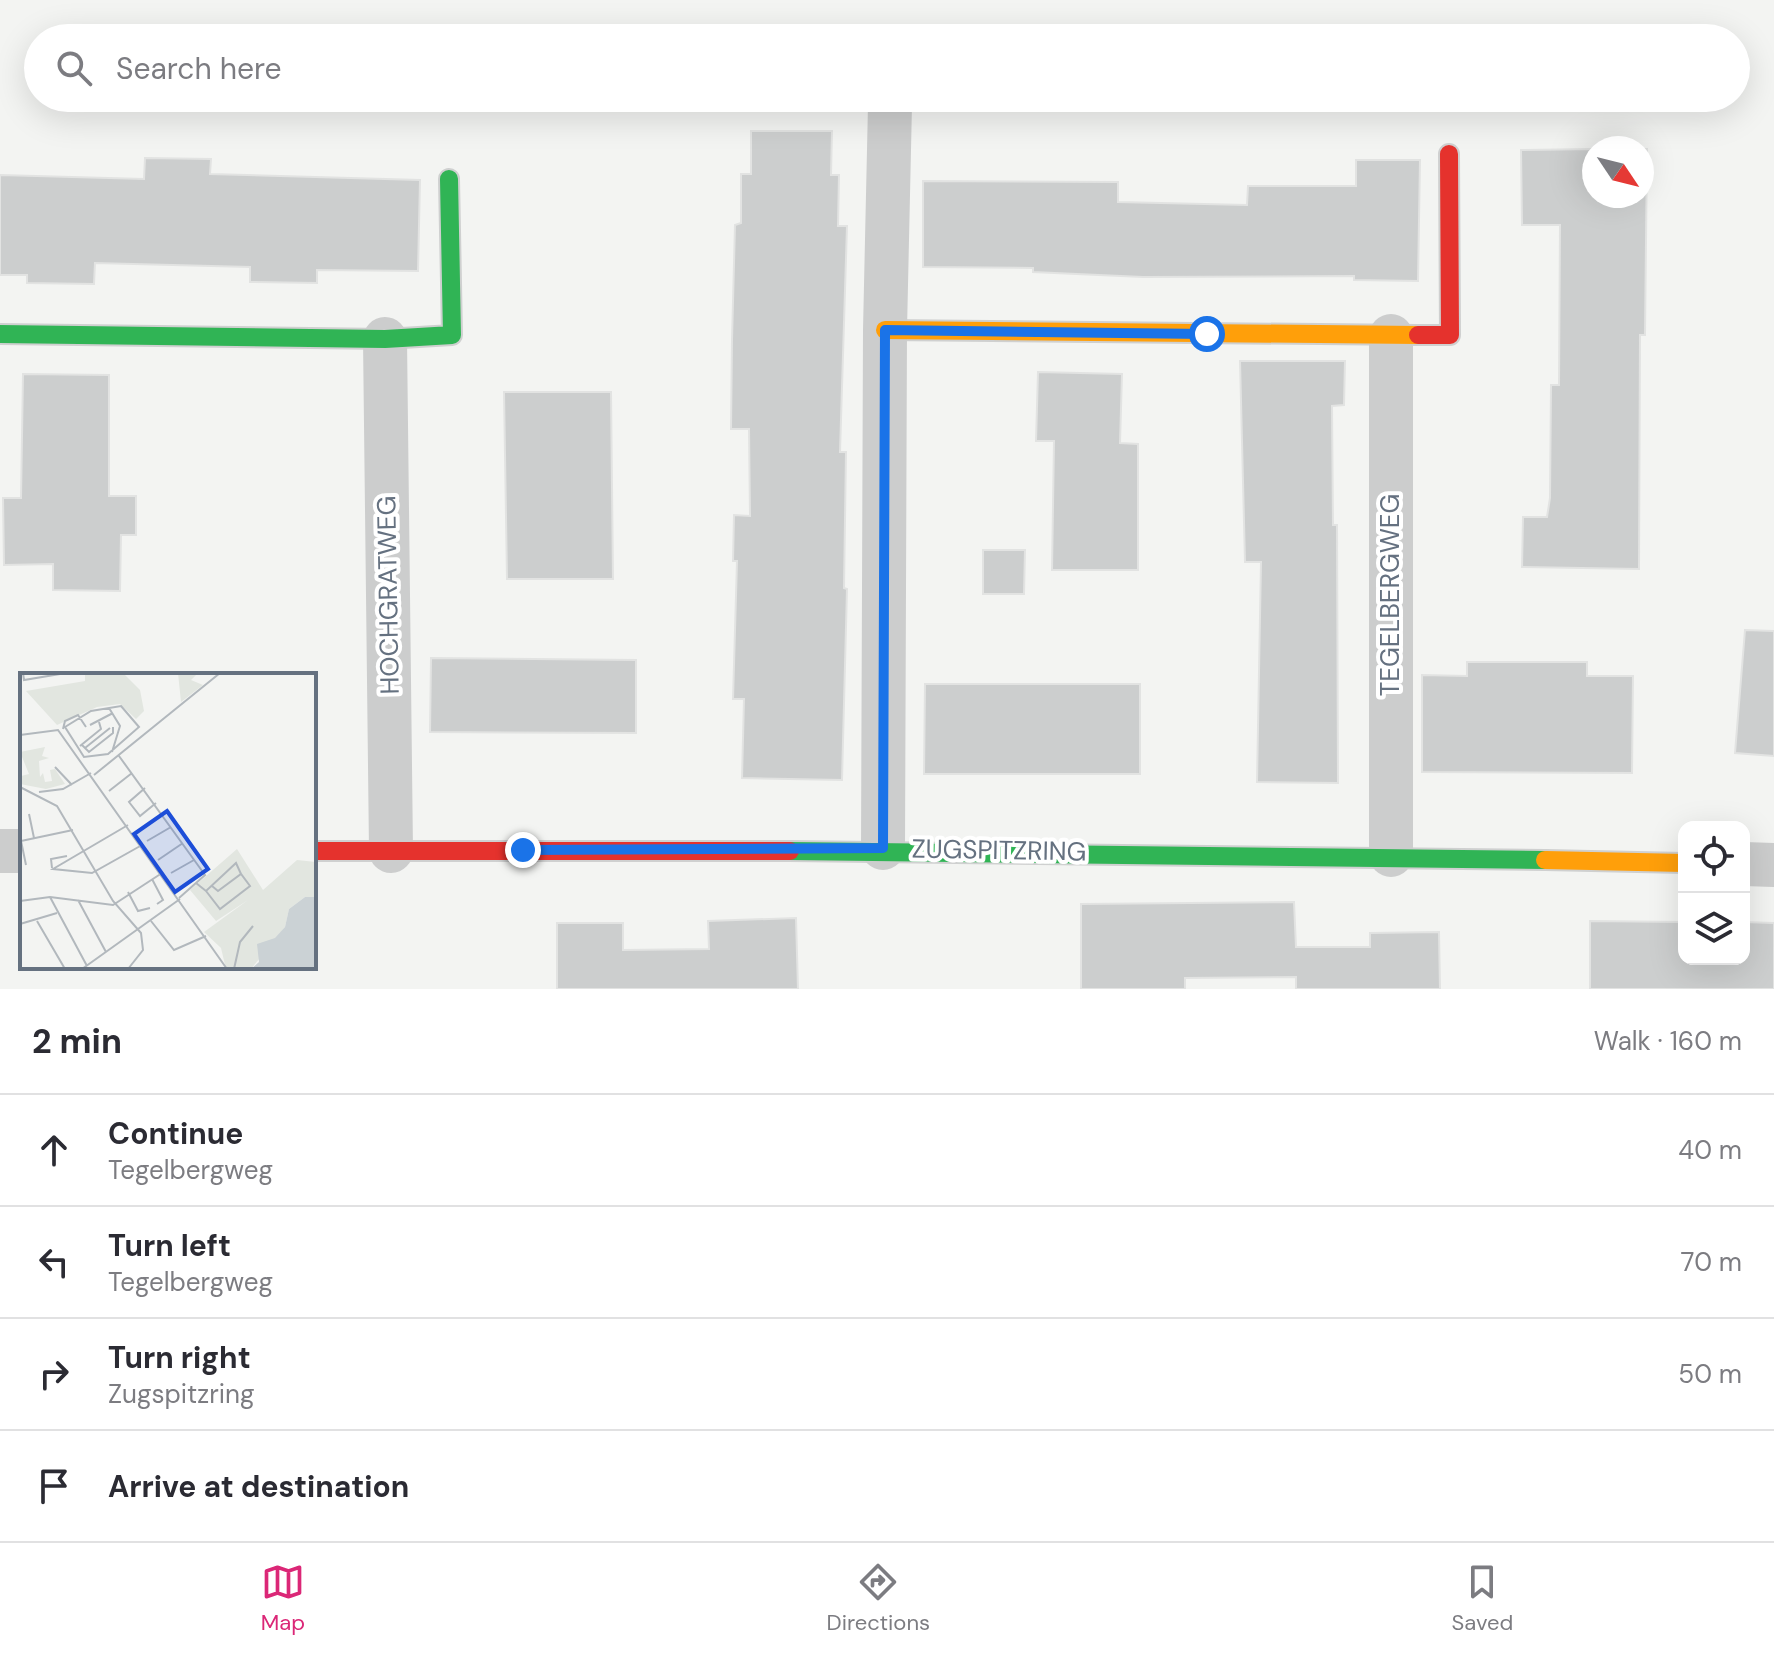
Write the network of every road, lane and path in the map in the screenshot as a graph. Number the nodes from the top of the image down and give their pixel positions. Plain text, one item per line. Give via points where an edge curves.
1 (890, 112) edge
2 (1449, 154) dead end
3 (449, 179) dead end
4 (885, 330) junction
5 (0, 334) edge
6 (1391, 336) junction
7 (385, 339) junction
8 (883, 848) junction
9 (316, 851) edge
10 (391, 851) junction
11 (1391, 855) junction
12 (1678, 863) edge
13 (1750, 864) edge
14 (1774, 865) edge

1 - 4 street
2 - 6 street via 1450,335
3 - 7 street via 452,335
4 - 6 street
4 - 8 street
5 - 7 street
6 - 11 street, TEGELBERGWEG
7 - 10 street, HOCHGRATWEG
8 - 10 street, ZUGSPITZRING
8 - 11 street, ZUGSPITZRING
9 - 10 street, ZUGSPITZRING
11 - 12 street, ZUGSPITZRING
13 - 14 street

